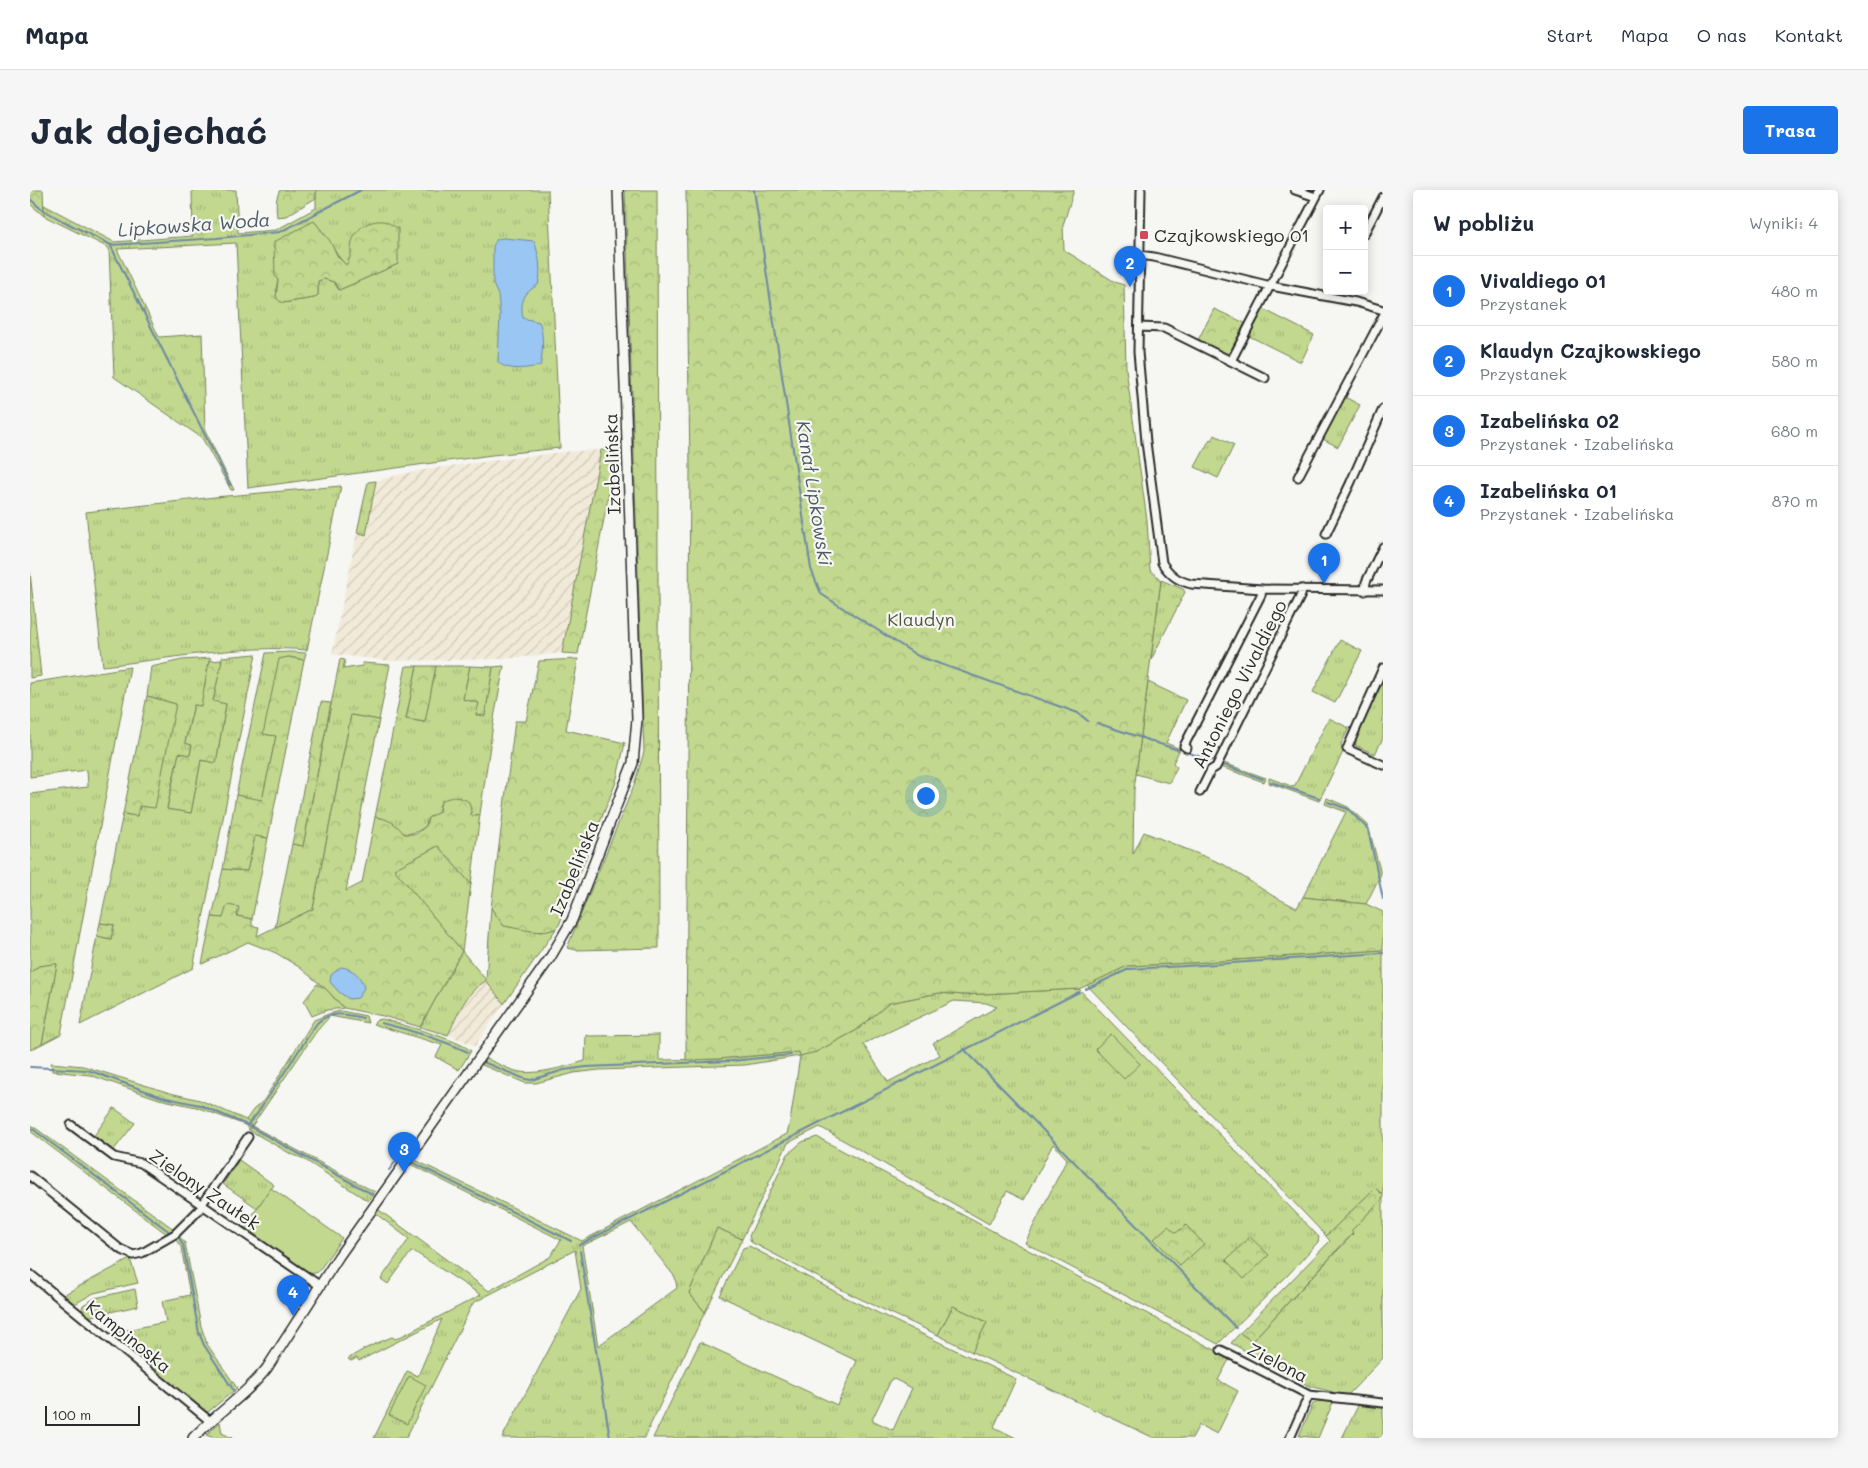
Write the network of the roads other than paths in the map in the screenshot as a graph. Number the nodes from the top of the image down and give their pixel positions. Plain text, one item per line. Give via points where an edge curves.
1 (618, 190) edge
2 (1141, 190) edge
3 (1295, 190) edge
4 (1318, 193) edge
5 (1383, 197) edge
6 (1368, 226) edge
7 (1139, 255) junction
8 (1271, 286) junction
9 (1333, 295) edge
10 (1331, 298) junction
11 (1383, 310) edge
12 (1383, 316) edge
13 (1138, 327) junction
14 (1231, 361) junction
15 (1264, 378) dead end
16 (1383, 409) edge
17 (1298, 477) dead end
18 (1326, 534) dead end
19 (1383, 547) edge
20 (1262, 589) junction
21 (1302, 589) junction
22 (1383, 590) edge
23 (1365, 591) junction
24 (1383, 668) edge
25 (1187, 748) dead end
26 (1383, 765) edge
27 (1200, 792) dead end
28 (72, 1125) dead end
29 (248, 1137) dead end
30 (30, 1176) edge
31 (202, 1205) junction
32 (30, 1274) edge
33 (319, 1286) junction
34 (1220, 1350) dead end
35 (1309, 1394) junction
36 (1383, 1403) edge
37 (210, 1421) junction
38 (193, 1438) edge
39 (1290, 1438) edge

1 - 33 street, Izabelińska via 637,719 633,763 561,941
2 - 7 street
3 - 4 street
4 - 8 street
5 - 6 street
7 - 8 street
7 - 13 street
8 - 10 street
8 - 14 street
9 - 10 street
10 - 11 street
12 - 17 street
13 - 14 street via 1164,328
13 - 20 street via 1142,404 1162,563 1168,572 1185,583
14 - 15 street
16 - 18 street
19 - 23 street
20 - 21 street
20 - 25 street via 1184,746
21 - 23 street
21 - 27 street, Antoniego Vivaldiego via 1241,720
22 - 23 street
24 - 26 street via 1347,749
28 - 31 street, Zielony Zaułek via 114,1157 141,1163
29 - 31 street
30 - 31 street via 120,1249 133,1255 176,1234
31 - 33 street, Zielony Zaułek
32 - 37 street, Kampinoska
33 - 37 street, Izabelińska via 261,1375
34 - 35 street, Zielona
35 - 36 street, Zielona
35 - 39 street
37 - 38 street, Izabelińska

